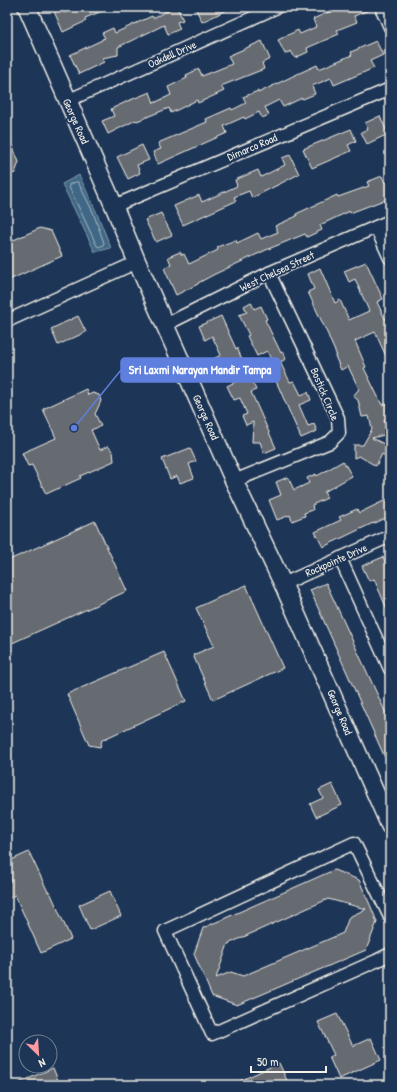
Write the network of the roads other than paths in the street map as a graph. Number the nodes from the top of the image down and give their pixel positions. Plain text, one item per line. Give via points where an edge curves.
1 (27, 7) edge
2 (277, 7) edge
3 (381, 7) edge
4 (390, 27) edge
5 (390, 89) edge
6 (67, 101) junction
7 (114, 206) junction
8 (390, 221) edge
9 (376, 227) junction
10 (390, 258) edge
11 (137, 262) junction
12 (269, 273) junction
13 (7, 321) edge
14 (165, 325) junction
15 (234, 481) junction
16 (390, 536) edge
17 (340, 558) junction
18 (283, 584) junction
19 (390, 669) edge
20 (390, 826) edge
21 (390, 917) edge
22 (390, 954) edge

1 - 6 street, George Road
2 - 6 street, Oakdell Drive
3 - 4 street
5 - 7 street, Dimarco Road
6 - 7 street, George Road
7 - 11 street, George Road
8 - 9 street, West Chelsea Street
9 - 10 street
9 - 12 street, West Chelsea Street
11 - 13 street
11 - 14 street, George Road
12 - 14 street, West Chelsea Street
12 - 15 street, Bostick Circle via 338,418 339,433 330,442
14 - 15 street, George Road
15 - 18 street, George Road
16 - 17 street, Rockpointe Drive
17 - 18 street, Rockpointe Drive
17 - 19 street
18 - 20 street, George Road
21 - 22 street via 354,843 165,931 212,1034

